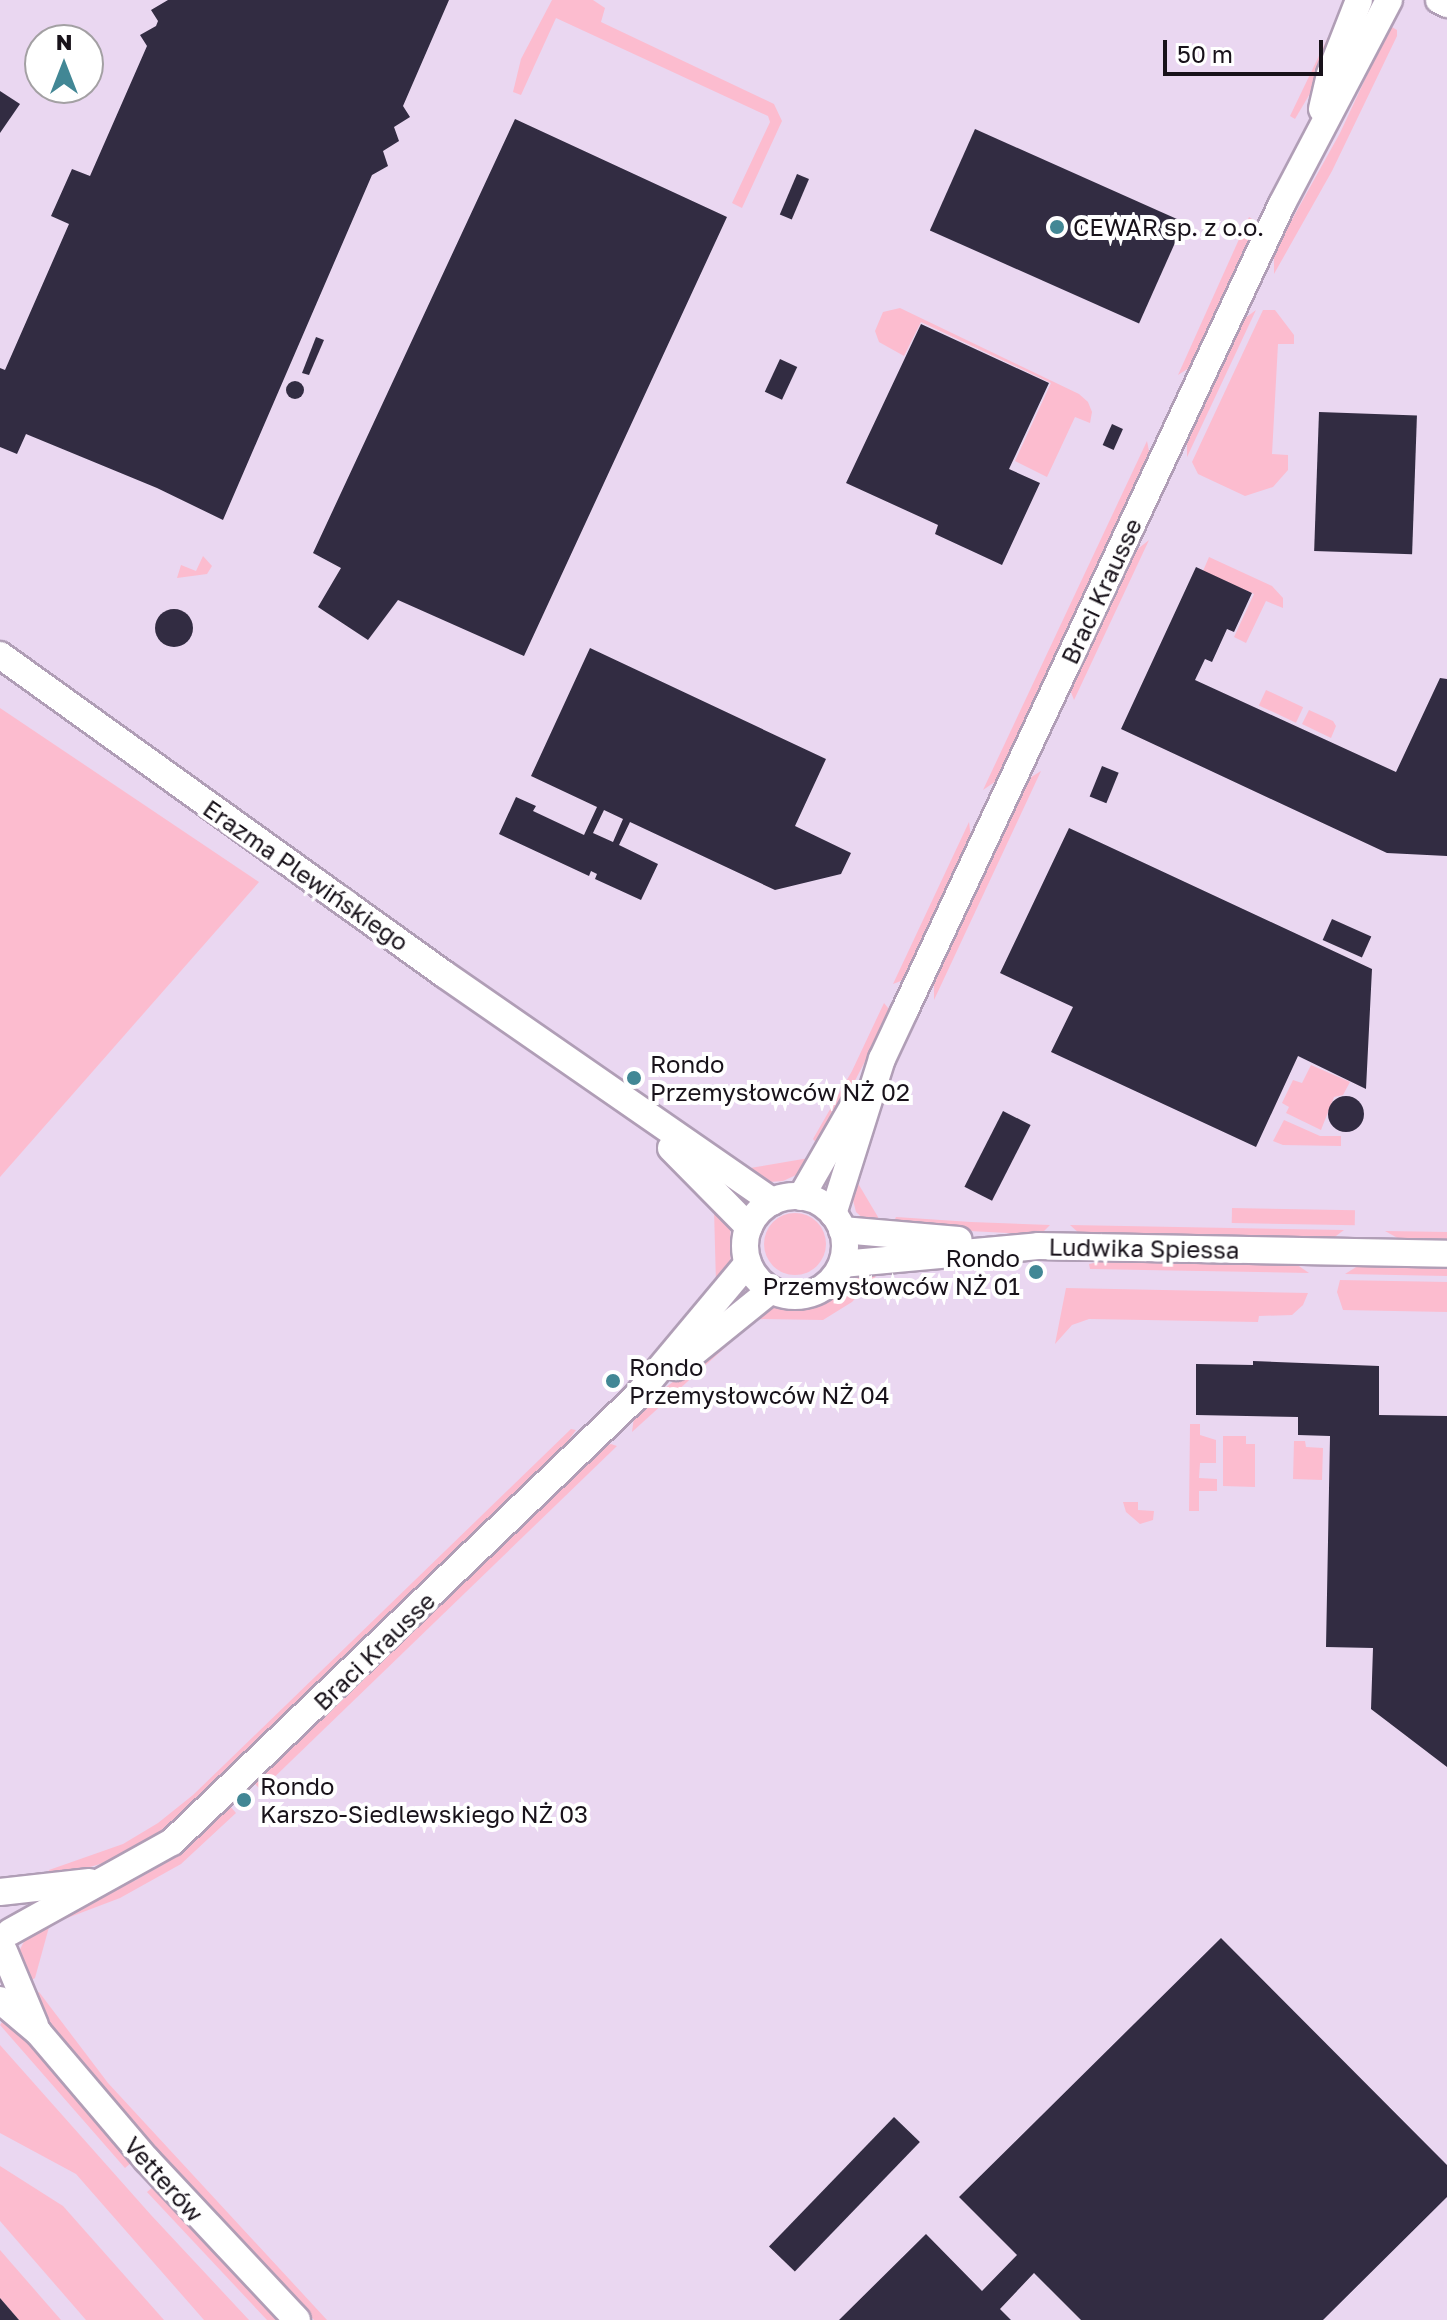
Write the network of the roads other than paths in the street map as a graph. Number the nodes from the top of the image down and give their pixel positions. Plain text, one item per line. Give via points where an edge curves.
1 (1359, 0) edge
2 (1389, 0) edge
3 (1439, 0) edge
4 (1447, 4) edge
5 (1321, 124) junction
6 (0, 655) edge
7 (882, 1059) junction
8 (614, 1093) junction
9 (801, 1197) junction
10 (773, 1202) junction
11 (837, 1222) junction
12 (749, 1227) junction
13 (1038, 1246) junction
14 (1447, 1254) edge
15 (748, 1263) junction
16 (842, 1264) junction
17 (771, 1290) junction
18 (635, 1398) junction
19 (97, 1881) junction
20 (0, 1894) edge
21 (4, 1946) edge
22 (0, 2000) edge
23 (38, 2032) junction
24 (297, 2320) edge

1 - 5 street, Braci Krausse via 1327,84
2 - 5 street, Braci Krausse
3 - 4 street
5 - 7 street, Braci Krausse
6 - 8 street, Erazma Plewińskiego
7 - 9 street, Braci Krausse
7 - 11 street, Braci Krausse
8 - 10 street, Erazma Plewińskiego
8 - 12 street, Erazma Plewińskiego
9 - 10 street
9 - 11 street via 813,1200
10 - 12 street
11 - 13 street
11 - 16 street
12 - 15 street
13 - 14 street, Ludwika Spiessa
13 - 16 street, Ludwika Spiessa
15 - 17 street
15 - 18 street, Braci Krausse
16 - 17 street via 818,1291 795,1296
17 - 18 street, Braci Krausse
18 - 19 street, Braci Krausse via 172,1842
19 - 20 street, Braci Krausse
19 - 21 street, Braci Krausse
20 - 21 street, Vetterów via 9,1915
21 - 23 street, Vetterów
22 - 23 street, Vetterów
23 - 24 street, Vetterów via 147,2160

